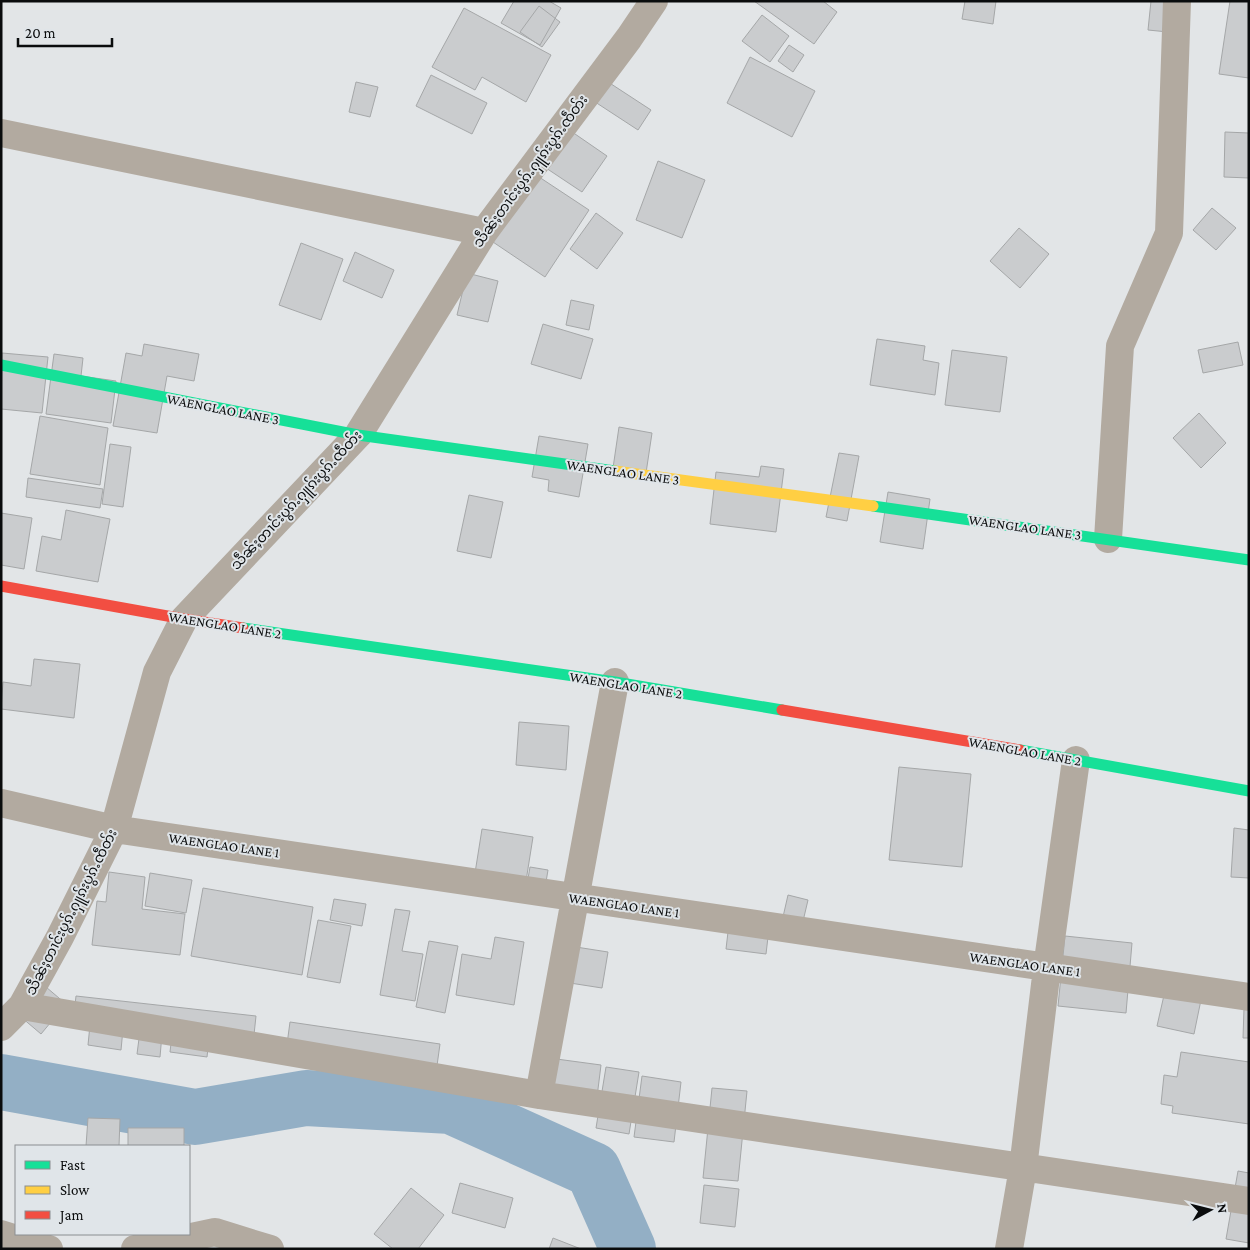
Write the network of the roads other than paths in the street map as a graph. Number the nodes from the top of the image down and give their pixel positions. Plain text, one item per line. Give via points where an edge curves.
1 (654, 1) edge
2 (1177, 1) edge
3 (1, 132) edge
4 (484, 232) junction
5 (1, 365) edge
6 (358, 436) junction
7 (1108, 538) junction
8 (1249, 560) edge
9 (1, 586) edge
10 (184, 619) junction
11 (615, 682) junction
12 (1076, 760) junction
13 (1249, 791) edge
14 (1, 803) edge
15 (114, 829) junction
16 (575, 897) junction
17 (1047, 968) junction
18 (1249, 997) edge
19 (22, 1006) junction
20 (1, 1027) edge
21 (539, 1095) junction
22 (1024, 1168) junction
23 (1249, 1201) edge
24 (1, 1234) edge
25 (49, 1249) edge
26 (135, 1249) edge
27 (270, 1249) edge
28 (1009, 1249) edge

1 - 4 street, သဵၼ်ႈတၢင်းပွၵ်ႉႁူၵ်းပွၵ်ႉၸဵတ်း
2 - 7 street via 1169,233 1120,346
3 - 4 street
4 - 6 street, သဵၼ်ႈတၢင်းပွၵ်ႉႁူၵ်းပွၵ်ႉၸဵတ်း
5 - 6 street, WAENGLAO LANE 3
6 - 7 street, WAENGLAO LANE 3
6 - 10 street, သဵၼ်ႈတၢင်းပွၵ်ႉႁူၵ်းပွၵ်ႉၸဵတ်း
7 - 8 street, WAENGLAO LANE 3
9 - 10 street, WAENGLAO LANE 2
10 - 11 street, WAENGLAO LANE 2
10 - 15 street, သဵၼ်ႈတၢင်းပွၵ်ႉႁူၵ်းပွၵ်ႉၸဵတ်း via 157,672
11 - 12 street, WAENGLAO LANE 2
11 - 16 street
12 - 13 street, WAENGLAO LANE 2
12 - 17 street
14 - 15 street, WAENGLAO LANE 1
15 - 16 street, WAENGLAO LANE 1
15 - 19 street, သဵၼ်ႈတၢင်းပွၵ်ႉႁူၵ်းပွၵ်ႉၸဵတ်း
16 - 17 street, WAENGLAO LANE 1
16 - 21 street
17 - 18 street, WAENGLAO LANE 1
17 - 22 street
19 - 20 street, သဵၼ်ႈတၢင်းပွၵ်ႉႁူၵ်းပွၵ်ႉၸဵတ်း
19 - 21 street
21 - 22 street
22 - 23 street
22 - 28 street
24 - 25 street
26 - 27 street via 216,1232

